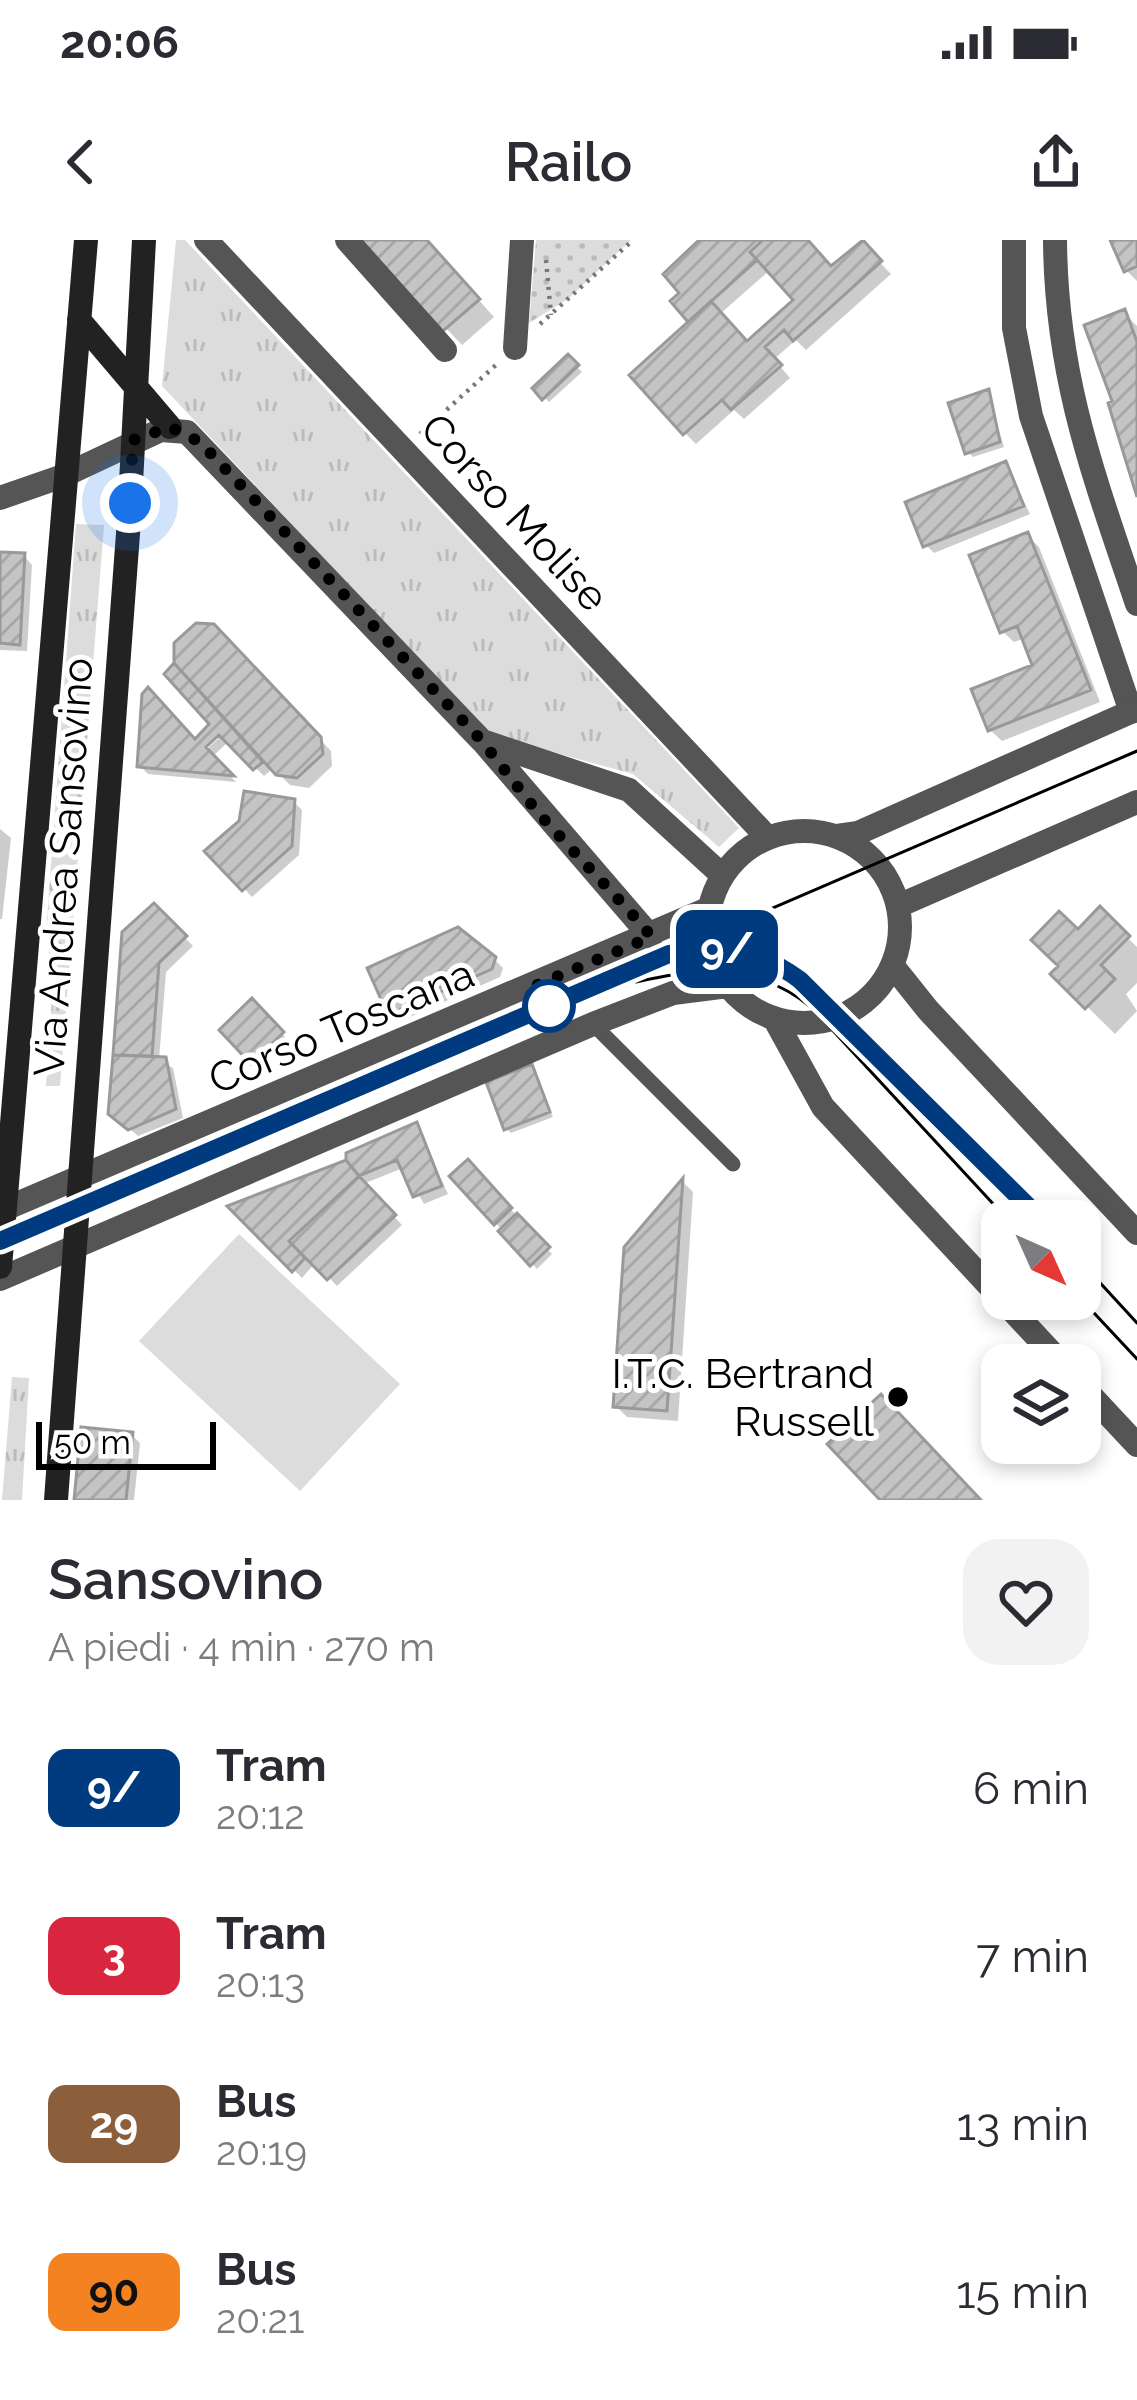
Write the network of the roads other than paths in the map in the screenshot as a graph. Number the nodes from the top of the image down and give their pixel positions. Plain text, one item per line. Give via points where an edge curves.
1 (86, 240) edge
2 (144, 240) edge
3 (206, 240) edge
4 (347, 240) edge
5 (522, 240) edge
6 (1014, 240) edge
7 (1055, 240) edge
8 (79, 320) junction
9 (1056, 320) junction
10 (1014, 328) junction
11 (515, 348) dead end
12 (446, 350) dead end
13 (135, 380) junction
14 (170, 427) junction
15 (133, 440) junction
16 (63, 476) junction
17 (0, 498) edge
18 (1137, 604) edge
19 (1134, 710) edge
20 (482, 741) junction
21 (1137, 802) edge
22 (837, 836) junction
23 (768, 838) junction
24 (723, 876) junction
25 (898, 906) junction
26 (710, 908) junction
27 (651, 937) junction
28 (892, 965) junction
29 (728, 986) junction
30 (774, 1018) junction
31 (593, 1024) junction
32 (733, 1163) dead end
33 (79, 1178) junction
34 (3, 1210) edge
35 (1137, 1233) edge
36 (76, 1246) junction
37 (0, 1267) edge
38 (0, 1280) edge
39 (1043, 1344) edge
40 (1101, 1403) edge
41 (1133, 1431) edge
42 (56, 1500) edge

1 - 8 main road, Via Andrea Sansovino
2 - 13 main road, Via Andrea Sansovino
3 - 23 street, Corso Molise
4 - 12 street
5 - 11 street
6 - 10 street
7 - 9 street
8 - 13 main road
8 - 16 main road, Via Andrea Sansovino
9 - 10 street
9 - 18 street via 1072,412
10 - 19 street via 1031,416
13 - 14 main road
13 - 15 main road, Via Andrea Sansovino
14 - 15 street
14 - 20 street via 200,442
15 - 16 street
15 - 33 main road, Via Andrea Sansovino
16 - 17 street
16 - 34 main road, Via Andrea Sansovino
19 - 22 street
20 - 24 street via 629,790
20 - 27 street
21 - 25 street
22 - 23 street via 802,831
22 - 25 street via 878,865
23 - 24 street
24 - 26 street
25 - 28 street
26 - 27 street, Corso Toscana
26 - 29 street via 710,950
27 - 33 street, Corso Toscana
28 - 30 street via 875,990 840,1015
28 - 35 street
29 - 30 street
29 - 31 street via 673,993
30 - 39 street via 823,1107
31 - 32 lane
31 - 36 street
33 - 34 street, Corso Toscana
33 - 36 main road, Via Andrea Sansovino
34 - 37 main road, Via Andrea Sansovino
36 - 38 street
36 - 42 main road, Via Andrea Sansovino
40 - 41 street

